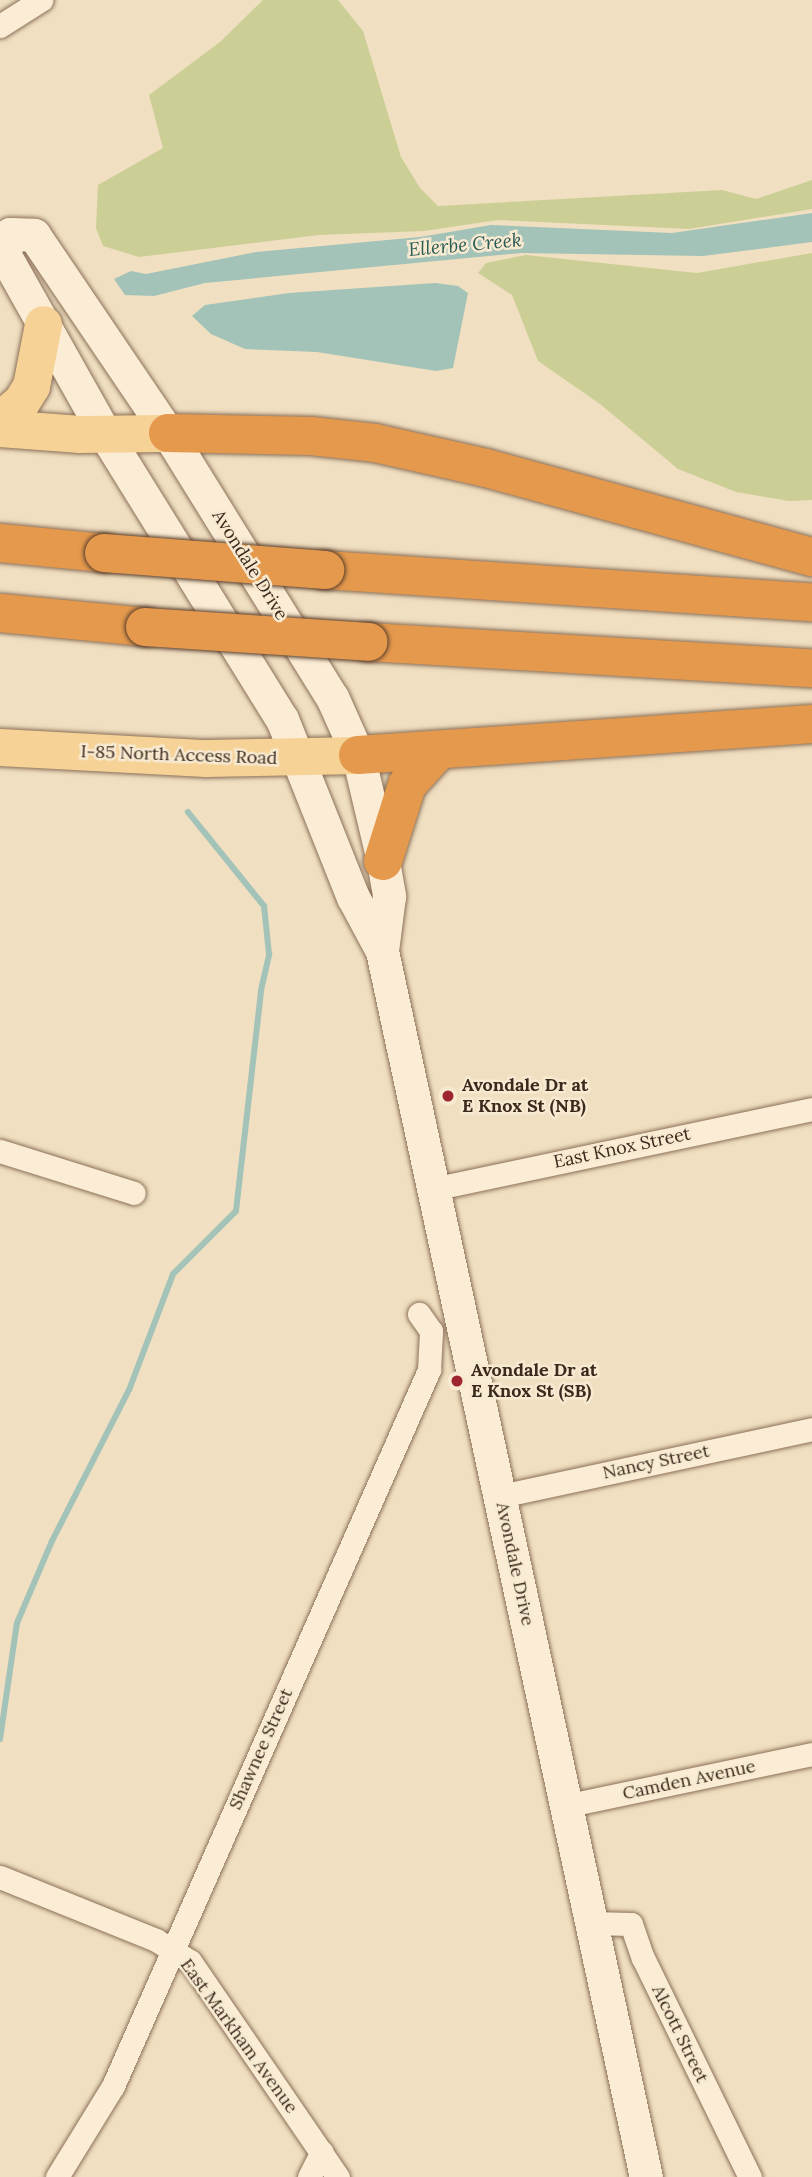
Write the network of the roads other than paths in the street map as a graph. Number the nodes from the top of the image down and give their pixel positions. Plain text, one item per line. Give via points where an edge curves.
1 (41, 0) edge
2 (0, 26) edge
3 (5, 227) edge
4 (43, 324) junction
5 (0, 420) edge
6 (0, 428) edge
7 (168, 433) junction
8 (105, 434) junction
9 (0, 543) edge
10 (812, 557) edge
11 (812, 601) edge
12 (0, 613) edge
13 (812, 668) edge
14 (812, 724) edge
15 (0, 747) edge
16 (438, 751) junction
17 (358, 755) junction
18 (298, 759) junction
19 (383, 861) junction
20 (382, 951) junction
21 (812, 1109) edge
22 (0, 1151) edge
23 (433, 1189) junction
24 (134, 1193) dead end
25 (419, 1314) dead end
26 (812, 1429) edge
27 (500, 1496) junction
28 (812, 1754) edge
29 (565, 1806) junction
30 (0, 1877) edge
31 (591, 1923) junction
32 (174, 1949) junction
33 (322, 2152) junction
34 (57, 2177) edge
35 (309, 2177) edge
36 (338, 2177) edge
37 (646, 2177) edge
38 (750, 2177) edge

1 - 2 street
3 - 4 main road, Avondale Drive via 4,254
3 - 7 main road, Avondale Drive via 34,235
4 - 5 main road via 31,386 22,402
4 - 8 main road, Avondale Drive
6 - 8 main road
7 - 8 main road
7 - 10 highway via 311,436 375,443 486,468
7 - 17 main road, Avondale Drive via 332,697
8 - 18 main road, Avondale Drive via 282,719
9 - 11 highway, bridge via 325,570
12 - 13 highway, bridge via 368,642
14 - 16 highway
15 - 18 main road, I-85 North Access Road
16 - 17 highway
16 - 19 highway via 407,785
17 - 18 main road, I-85 North Access Road
17 - 19 main road, Avondale Drive
18 - 20 main road, Avondale Drive via 353,897
19 - 20 main road, Avondale Drive via 389,896
20 - 23 main road, Avondale Drive
21 - 23 street, East Knox Street
22 - 24 street
23 - 27 main road, Avondale Drive
25 - 32 street, Shawnee Street via 431,1331 429,1370
26 - 27 street, Nancy Street
27 - 29 main road, Avondale Drive
28 - 29 street, Camden Avenue
29 - 31 main road, Avondale Drive
30 - 32 street, East Markham Avenue
31 - 37 main road, Avondale Drive
31 - 38 street, Alcott Street via 631,1924 643,1958
32 - 33 street, East Markham Avenue via 190,1961
32 - 34 street, Shawnee Street via 113,2086
33 - 35 street
33 - 36 street, East Markham Avenue

